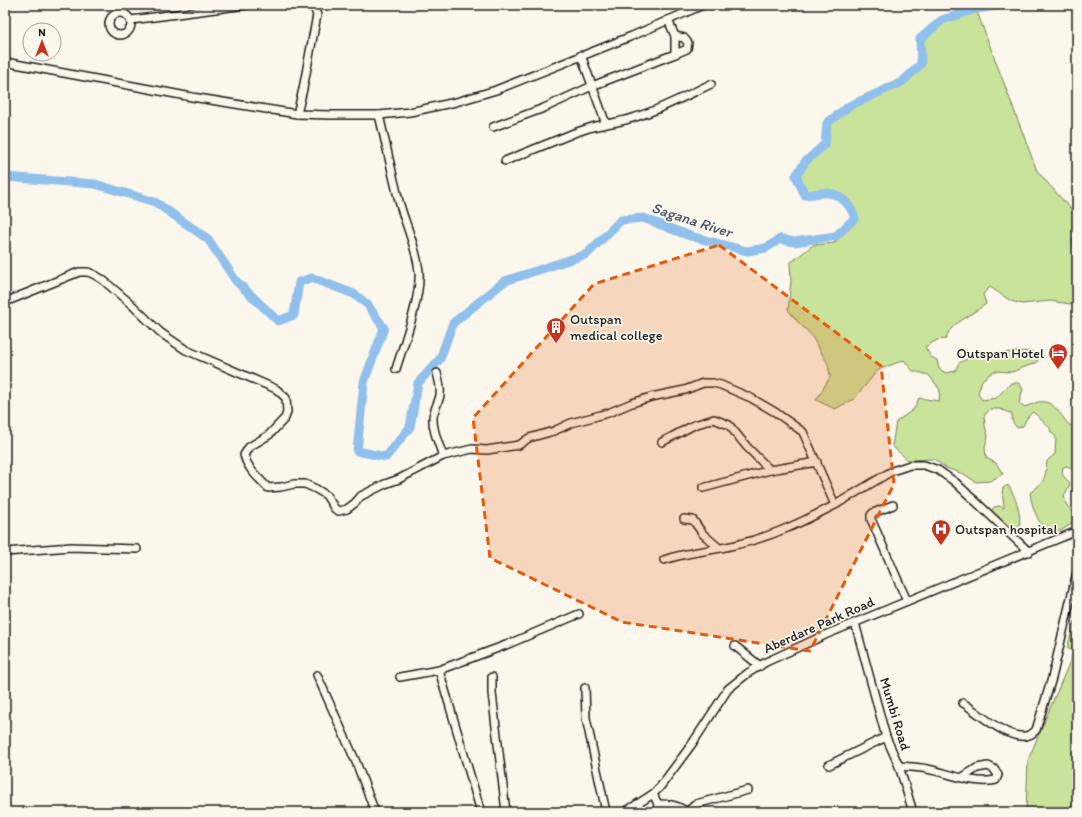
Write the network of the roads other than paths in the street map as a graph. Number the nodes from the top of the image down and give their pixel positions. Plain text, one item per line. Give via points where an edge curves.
1 (246, 5) edge
2 (313, 5) edge
3 (703, 5) edge
4 (131, 20) dead end
5 (668, 20) junction
6 (676, 36) junction
7 (675, 54) junction
8 (581, 55) junction
9 (5, 62) edge
10 (711, 84) dead end
11 (592, 86) junction
12 (297, 114) junction
13 (379, 115) junction
14 (606, 124) junction
15 (493, 127) dead end
16 (505, 161) dead end
17 (5, 302) edge
18 (396, 369) dead end
19 (437, 373) dead end
20 (662, 442) dead end
21 (443, 456) junction
22 (816, 462) junction
23 (770, 470) junction
24 (703, 488) dead end
25 (835, 505) junction
26 (893, 505) dead end
27 (684, 519) dead end
28 (1077, 532) edge
29 (719, 548) junction
30 (137, 549) dead end
31 (5, 552) edge
32 (1028, 552) junction
33 (664, 560) dead end
34 (1077, 572) edge
35 (907, 601) junction
36 (579, 614) dead end
37 (856, 623) junction
38 (735, 646) dead end
39 (760, 666) junction
40 (439, 670) junction
41 (317, 675) dead end
42 (400, 677) dead end
43 (492, 677) dead end
44 (585, 688) dead end
45 (963, 703) dead end
46 (886, 738) junction
47 (829, 765) dead end
48 (899, 766) junction
49 (963, 777) dead end
50 (748, 790) dead end
51 (653, 794) junction
52 (658, 804) junction
53 (375, 812) edge
54 (482, 812) edge
55 (506, 812) edge
56 (606, 812) edge
57 (625, 812) edge
58 (657, 812) edge
59 (687, 812) edge
60 (913, 812) edge

1 - 4 street
2 - 12 street via 316,15 304,89
3 - 5 street
5 - 6 street
5 - 8 street
6 - 7 street
6 - 7 street via 684,38 688,43 687,49
7 - 11 street
8 - 11 street
8 - 13 street via 477,96 410,112
9 - 12 street
10 - 14 street via 650,112
11 - 14 street
11 - 15 street
12 - 13 street
13 - 18 street via 399,202 419,272 412,316
14 - 16 street via 574,133
17 - 21 street via 70,275 88,272 103,280 161,333 186,350 276,389 286,398 285,418 269,435 249,447 244,455 250,470 268,488 305,484 326,495 339,511 347,509 361,496
19 - 21 street via 440,395 433,415
20 - 23 street via 694,425 714,419 729,426
21 - 22 street via 472,450 519,446 529,438 632,403 703,383 713,383 751,398 797,426 803,432
22 - 23 street
22 - 25 street
23 - 24 street
25 - 29 street via 784,530
25 - 32 street via 892,471 910,465 924,465 938,470 955,482
26 - 35 street via 873,513 871,518
27 - 29 street via 693,520 703,534
28 - 32 street, Aberdare Park Road
29 - 33 street
30 - 31 street via 71,547
32 - 35 street, Aberdare Park Road
34 - 45 street via 1052,678 1036,730 1032,734 1013,736
35 - 37 street, Aberdare Park Road
36 - 40 street
37 - 39 street, Aberdare Park Road
37 - 46 street, Mumbi Road
38 - 39 street
39 - 51 street, Aberdare Park Road via 737,680 728,689 677,765
40 - 42 street
40 - 54 street
41 - 53 street
43 - 55 street
44 - 56 street via 586,718
46 - 47 street
46 - 48 street, Mumbi Road
48 - 49 street via 927,768
48 - 60 street, Mumbi Road
50 - 59 street via 696,804
51 - 52 street
51 - 57 street, Aberdare Park Road
52 - 58 street
52 - 59 street via 670,804

